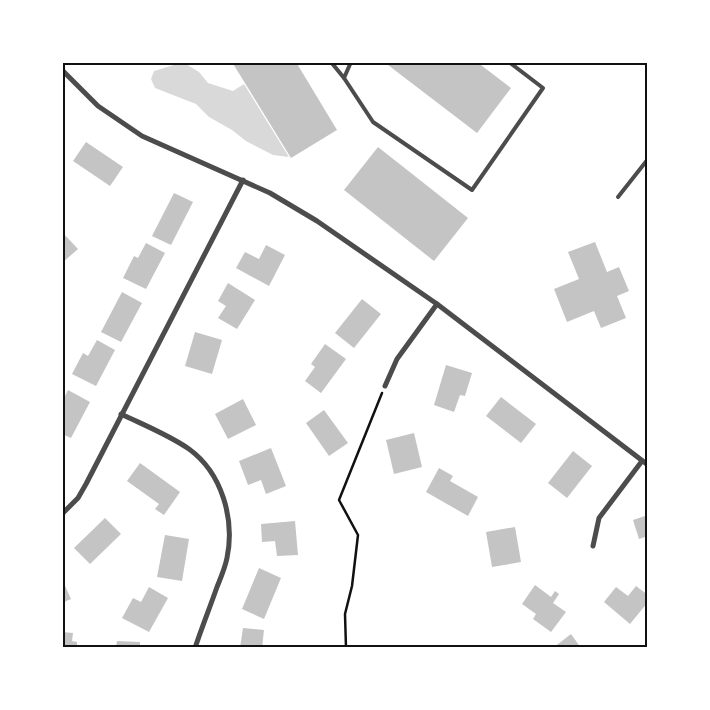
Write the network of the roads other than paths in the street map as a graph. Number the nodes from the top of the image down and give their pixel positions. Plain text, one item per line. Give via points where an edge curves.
1 (331, 62) edge
2 (351, 62) edge
3 (509, 62) edge
4 (62, 70) edge
5 (344, 78) junction
6 (648, 159) edge
7 (243, 180) junction
8 (618, 197) dead end
9 (437, 304) junction
10 (385, 386) road end
11 (121, 414) junction
12 (642, 461) junction
13 (648, 465) edge
14 (62, 514) edge
15 (593, 546) dead end
16 (195, 648) edge

1 - 5 lane
2 - 5 lane
3 - 5 lane via 543,88 472,190 373,122
4 - 7 street via 98,106 142,136
6 - 8 lane
7 - 9 street via 291,204
7 - 11 street
9 - 10 street via 398,359
9 - 12 street
11 - 14 street via 78,498
11 - 16 street via 189,450 202,461 224,498 230,539 227,560
12 - 13 street
12 - 15 street via 599,518

